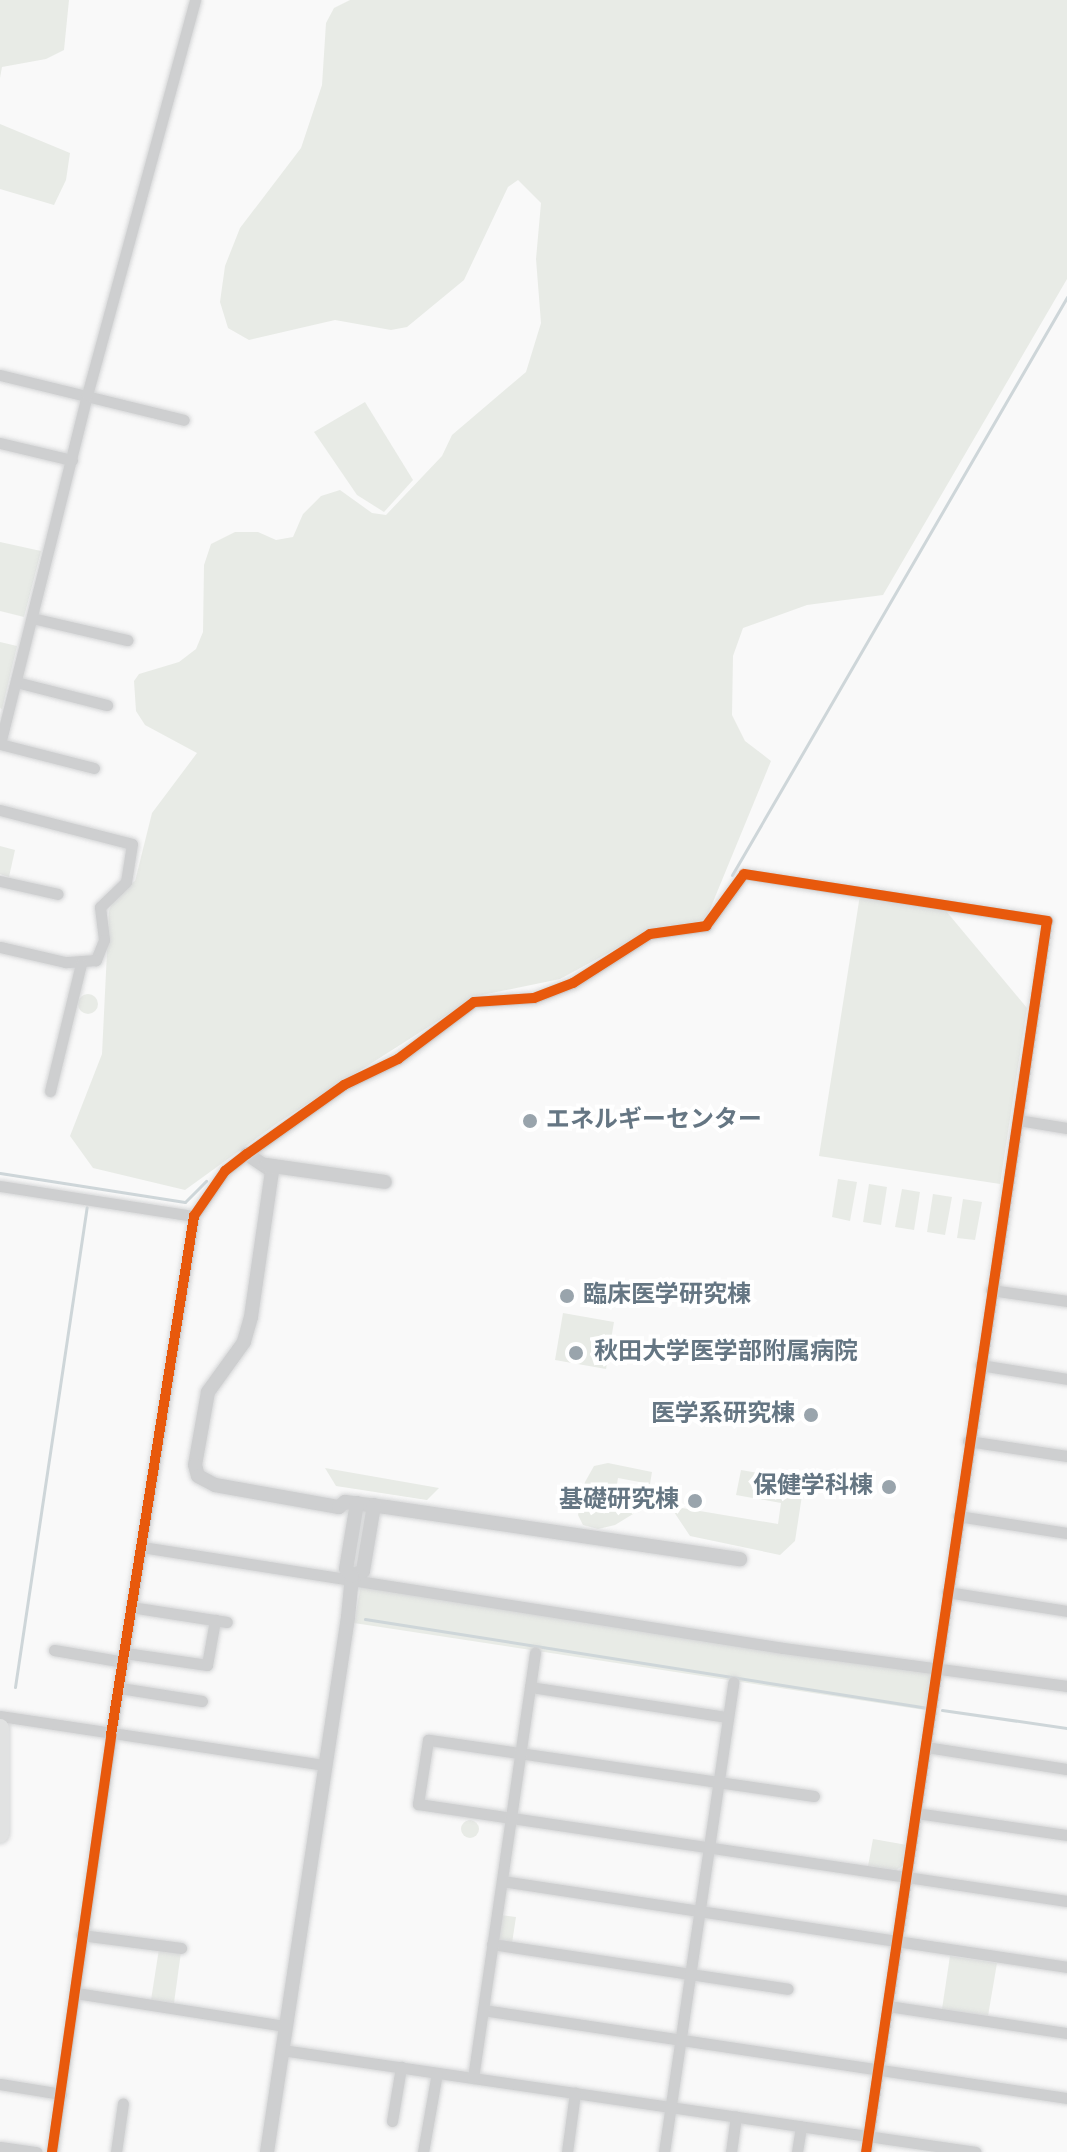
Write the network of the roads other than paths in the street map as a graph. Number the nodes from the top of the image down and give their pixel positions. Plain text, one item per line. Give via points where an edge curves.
1 (195, 0) edge
2 (0, 375) edge
3 (87, 395) junction
4 (184, 420) dead end
5 (0, 443) edge
6 (72, 460) junction
7 (32, 618) junction
8 (127, 640) dead end
9 (16, 682) junction
10 (107, 705) dead end
11 (0, 744) edge
12 (94, 768) dead end
13 (0, 810) edge
14 (0, 881) edge
15 (58, 894) dead end
16 (0, 947) edge
17 (81, 964) junction
18 (50, 1091) dead end
19 (1018, 1120) junction
20 (1067, 1128) edge
21 (247, 1154) junction
22 (266, 1165) junction
23 (385, 1182) dead end
24 (0, 1186) edge
25 (194, 1216) junction
26 (991, 1290) junction
27 (1067, 1301) edge
28 (980, 1365) junction
29 (1067, 1379) edge
30 (968, 1441) junction
31 (1067, 1456) edge
32 (357, 1503) junction
33 (374, 1505) junction
34 (958, 1516) junction
35 (1067, 1533) edge
36 (142, 1547) junction
37 (740, 1559) dead end
38 (352, 1578) junction
39 (947, 1592) junction
40 (131, 1607) junction
41 (1067, 1611) edge
42 (54, 1650) dead end
43 (535, 1652) dead end
44 (124, 1658) junction
45 (937, 1669) junction
46 (733, 1682) dead end
47 (1067, 1686) edge
48 (530, 1687) junction
49 (120, 1688) junction
50 (202, 1701) dead end
51 (0, 1716) edge
52 (727, 1717) junction
53 (0, 1728) edge
54 (111, 1735) junction
55 (926, 1747) junction
56 (521, 1752) junction
57 (324, 1765) junction
58 (1067, 1769) edge
59 (718, 1782) junction
60 (814, 1796) dead end
61 (916, 1813) junction
62 (511, 1817) junction
63 (0, 1834) edge
64 (1067, 1835) edge
65 (707, 1847) junction
66 (906, 1879) junction
67 (502, 1881) junction
68 (1067, 1901) edge
69 (698, 1910) junction
70 (81, 1935) junction
71 (897, 1943) junction
72 (492, 1944) junction
73 (181, 1948) dead end
74 (1067, 1967) edge
75 (691, 1974) junction
76 (788, 1989) dead end
77 (76, 1993) junction
78 (888, 2006) junction
79 (483, 2010) junction
80 (285, 2026) junction
81 (1067, 2033) edge
82 (680, 2040) junction
83 (282, 2050) junction
84 (401, 2067) junction
85 (879, 2069) junction
86 (437, 2073) junction
87 (473, 2078) junction
88 (0, 2084) edge
89 (575, 2093) junction
90 (61, 2094) junction
91 (1067, 2098) edge
92 (123, 2103) dead end
93 (670, 2107) junction
94 (736, 2116) junction
95 (392, 2121) dead end
96 (801, 2126) junction
97 (869, 2136) junction
98 (0, 2147) edge
99 (932, 2149) edge
100 (37, 2152) edge
101 (52, 2152) edge
102 (116, 2152) edge
103 (267, 2152) edge
104 (423, 2152) edge
105 (567, 2152) edge
106 (664, 2152) edge
107 (731, 2152) edge
108 (797, 2152) edge
109 (866, 2152) edge
110 (976, 2152) edge

1 - 3 street
2 - 3 street
3 - 4 street
3 - 6 street
5 - 6 street
6 - 7 street
7 - 8 street
7 - 9 street
9 - 10 street
9 - 11 street
11 - 12 street
13 - 17 street via 132,844 126,882 100,907 102,951
14 - 15 street
16 - 17 street
17 - 18 street
19 - 20 street
19 - 21 street via 1047,921 744,874 706,926 650,934 583,977 534,998 474,1002 398,1059 344,1085
19 - 26 street
21 - 22 street
21 - 25 street via 225,1171
22 - 23 street
22 - 32 street via 272,1171 251,1317 244,1342 208,1392 195,1465 198,1476 215,1485 339,1507
24 - 25 street
25 - 36 street
26 - 27 street
26 - 28 street
28 - 29 street
28 - 30 street
30 - 31 street
30 - 34 street
32 - 33 street
32 - 38 street via 346,1569
33 - 37 street
33 - 38 street via 363,1571
34 - 35 street
34 - 39 street
36 - 38 street
36 - 40 street
38 - 45 street
38 - 57 street
39 - 41 street
39 - 45 street
40 - 44 street
40 - 44 street via 221,1621 207,1665
42 - 44 street
43 - 48 street
44 - 49 street
45 - 47 street
45 - 55 street
46 - 52 street
48 - 52 street
48 - 56 street
49 - 50 street
49 - 54 street
51 - 54 street
52 - 59 street
53 - 63 main road
54 - 57 street
54 - 70 street
55 - 58 street
55 - 61 street
56 - 59 street
56 - 62 street
56 - 62 street via 428,1740 418,1804
57 - 80 street
59 - 60 street
59 - 65 street
61 - 64 street
61 - 66 street
62 - 65 street
62 - 67 street
65 - 66 street
65 - 69 street
66 - 68 street
66 - 71 street
67 - 69 street
67 - 72 street
69 - 71 street
69 - 75 street
70 - 73 street
70 - 77 street
71 - 74 street
71 - 78 street
72 - 75 street
72 - 79 street
75 - 76 street
75 - 82 street
77 - 80 street
77 - 90 street
78 - 81 street
78 - 85 street
79 - 82 street
79 - 87 street
80 - 83 street
82 - 85 street
82 - 93 street
83 - 84 street
83 - 103 street
84 - 86 street
84 - 95 street
85 - 91 street
85 - 97 street
86 - 87 street
86 - 104 street
87 - 89 street
88 - 90 street
89 - 93 street
89 - 105 street
90 - 101 street
92 - 102 street
93 - 94 street
93 - 106 street
94 - 96 street
94 - 107 street
96 - 97 street
96 - 108 street
97 - 99 street
97 - 109 street
98 - 100 street
99 - 110 street

